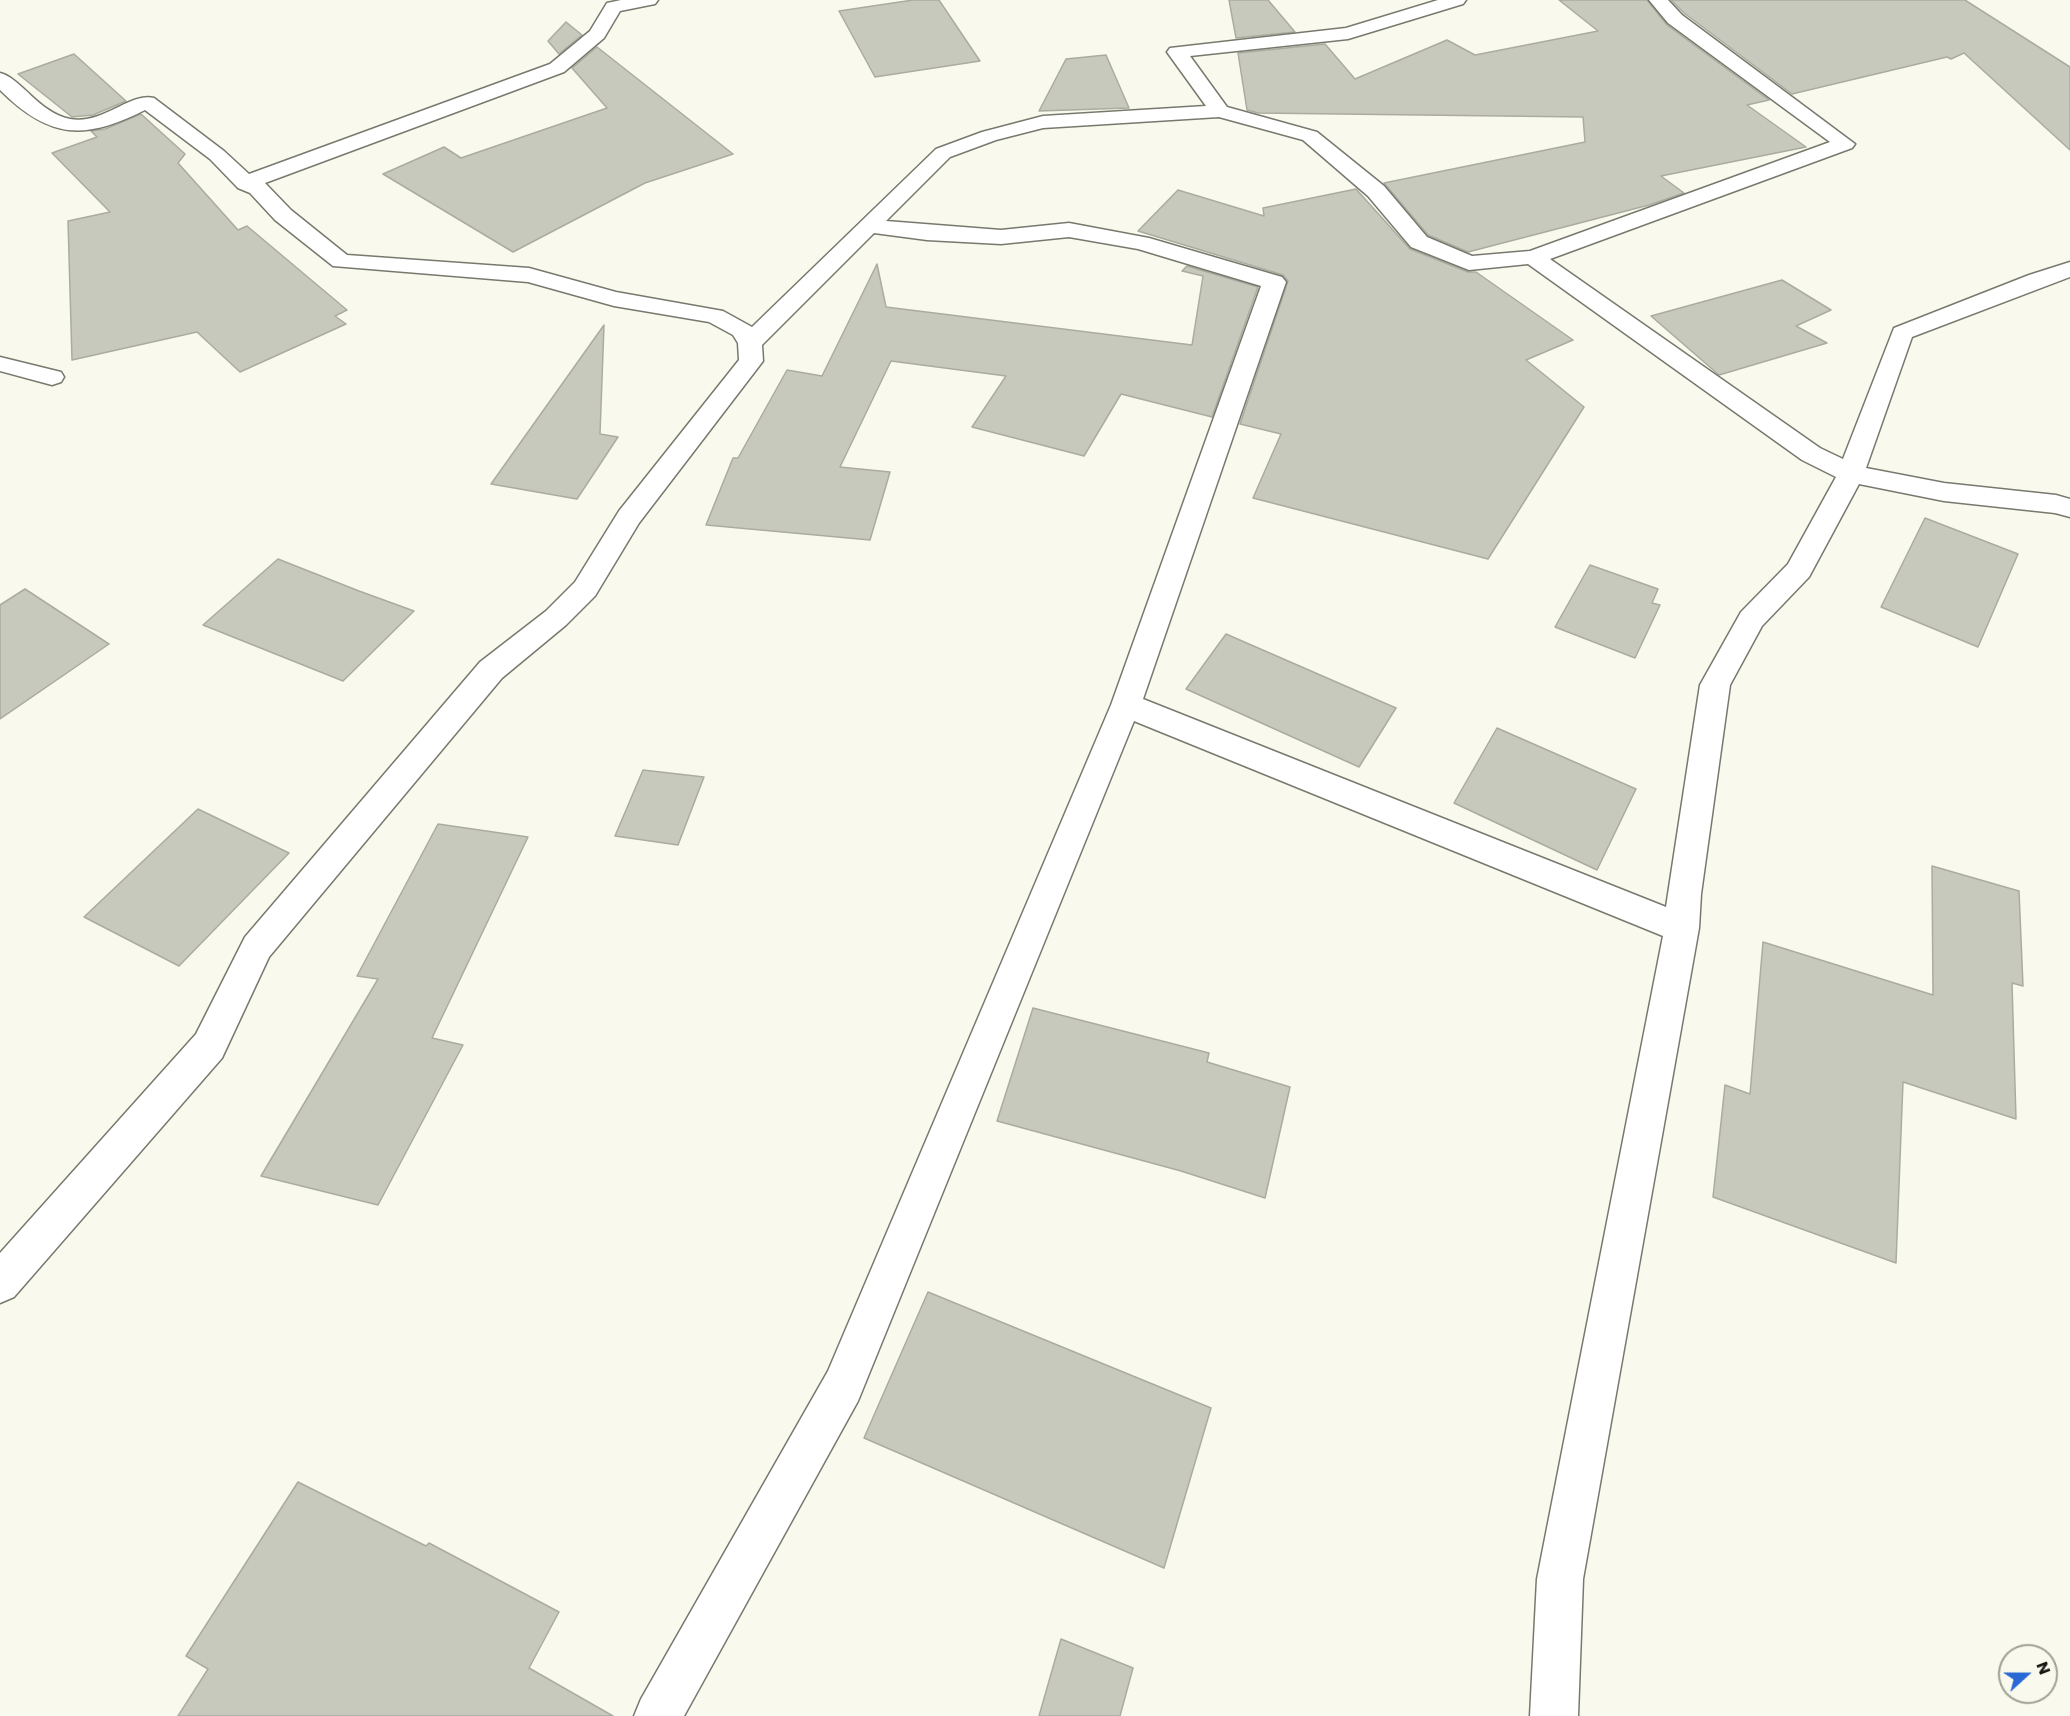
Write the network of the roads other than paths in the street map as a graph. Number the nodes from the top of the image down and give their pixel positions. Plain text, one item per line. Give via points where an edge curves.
1 (649, 0) edge
2 (1457, 0) edge
3 (1658, 0) edge
4 (0, 79) edge
5 (1220, 111) junction
6 (246, 183) junction
7 (869, 226) junction
8 (1533, 257) junction
9 (2070, 269) edge
10 (750, 342) junction
11 (0, 364) edge
12 (51, 377) dead end
13 (1851, 474) junction
14 (2070, 508) edge
15 (1126, 705) junction
16 (1682, 928) junction
17 (0, 1283) edge
18 (658, 1716) edge
19 (1554, 1716) edge

1 - 6 street via 613,7 597,34 557,68
2 - 5 street via 1348,33 1178,52
3 - 8 street via 1675,19 1845,144
4 - 6 street via 20,100 56,123 95,124 147,102 217,155
5 - 7 street via 1043,122 989,136 943,153
5 - 8 street via 1310,136 1376,191 1419,242 1469,263
6 - 10 street via 258,188 283,215 341,261 529,275 614,299 715,316 742,330
7 - 10 street
7 - 15 street via 1001,237 1069,230 1141,243 1274,282
8 - 13 street via 1811,454
9 - 13 street via 1902,333
10 - 17 street via 751,361 629,517 585,589 556,618 491,670 257,947 209,1046
11 - 12 street
13 - 14 street via 1944,492
13 - 16 street via 1799,570 1751,619 1714,685
15 - 16 street
15 - 18 street via 843,1386
16 - 19 street via 1560,1579

